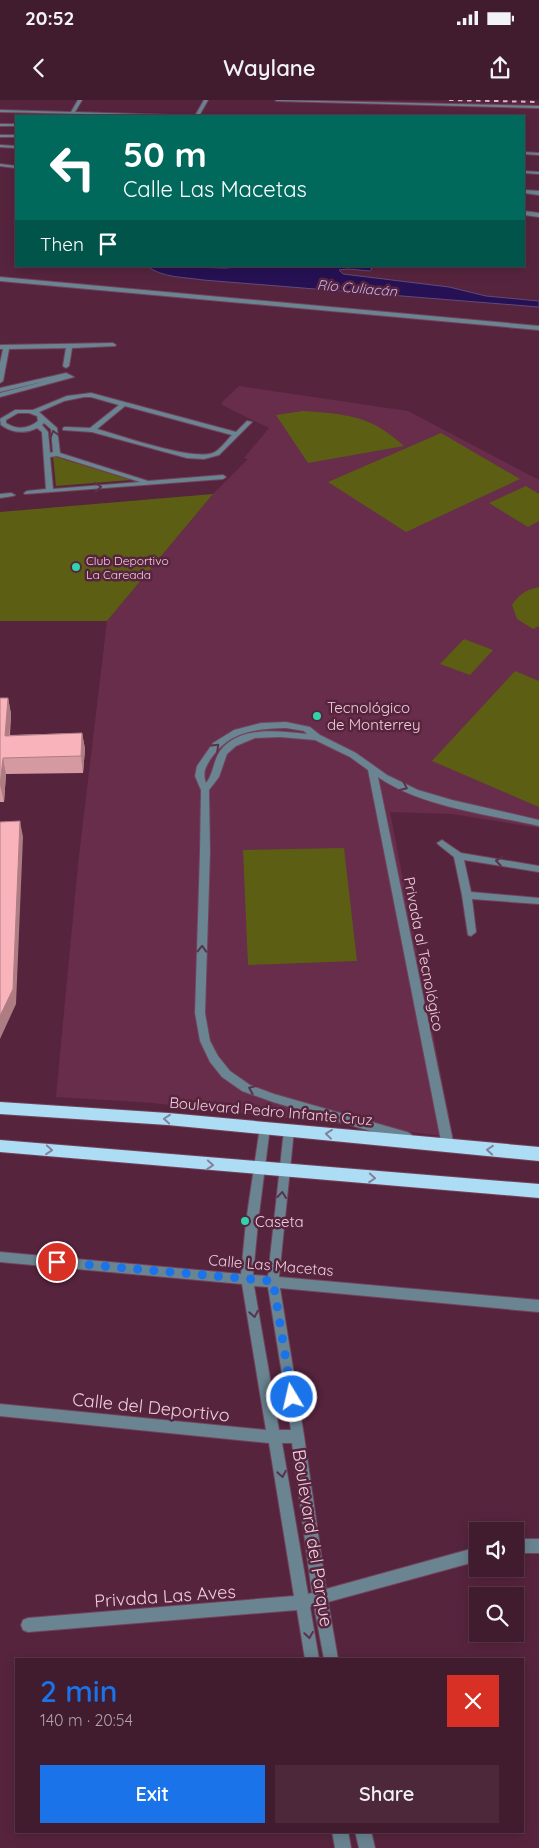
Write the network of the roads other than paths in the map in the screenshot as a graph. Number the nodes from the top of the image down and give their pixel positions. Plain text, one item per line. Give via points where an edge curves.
1 (80, 100) edge
2 (206, 100) edge
3 (277, 100) edge
4 (539, 107) edge
5 (0, 111) edge
6 (72, 113) junction
7 (138, 115) edge
8 (198, 115) edge
9 (0, 124) edge
10 (15, 125) edge
11 (0, 136) edge
12 (15, 136) edge
13 (0, 146) edge
14 (15, 147) edge
15 (525, 153) edge
16 (539, 154) edge
17 (0, 165) edge
18 (15, 167) edge
19 (525, 172) edge
20 (539, 173) edge
21 (525, 192) edge
22 (539, 193) edge
23 (525, 214) edge
24 (539, 215) edge
25 (0, 279) edge
26 (539, 328) edge
27 (113, 345) dead end
28 (69, 346) junction
29 (3, 347) edge
30 (66, 366) dead end
31 (0, 381) edge
32 (0, 390) edge
33 (0, 395) edge
34 (124, 404) junction
35 (3, 415) edge
36 (39, 415) junction
37 (249, 422) dead end
38 (38, 425) junction
39 (3, 427) edge
40 (65, 429) dead end
41 (92, 430) junction
42 (237, 434) junction
43 (57, 454) junction
44 (47, 455) junction
45 (223, 477) dead end
46 (151, 483) junction
47 (50, 491) junction
48 (27, 494) dead end
49 (11, 495) dead end
50 (0, 496) edge
51 (316, 737) junction
52 (372, 769) junction
53 (205, 790) junction
54 (539, 823) edge
55 (442, 843) dead end
56 (458, 856) junction
57 (539, 869) edge
58 (467, 896) junction
59 (539, 901) edge
60 (471, 932) dead end
61 (0, 1108) edge
62 (265, 1128) junction
63 (289, 1130) junction
64 (432, 1145) junction
65 (0, 1146) edge
66 (448, 1146) junction
67 (539, 1154) edge
68 (259, 1169) junction
69 (285, 1171) junction
70 (539, 1191) edge
71 (0, 1257) edge
72 (247, 1279) junction
73 (273, 1281) junction
74 (539, 1306) edge
75 (0, 1410) edge
76 (298, 1436) junction
77 (276, 1437) junction
78 (524, 1546) edge
79 (539, 1546) edge
80 (469, 1557) edge
81 (320, 1599) junction
82 (303, 1602) junction
83 (28, 1625) dead end
84 (312, 1658) edge
85 (331, 1658) edge
86 (340, 1833) edge
87 (363, 1833) edge
88 (343, 1848) edge
89 (367, 1848) edge

1 - 6 street
2 - 8 street
3 - 4 street
5 - 6 street
6 - 7 street
9 - 10 street
11 - 12 street
13 - 14 street
15 - 16 street
17 - 18 street
19 - 20 street
21 - 22 street
23 - 24 street
25 - 26 street
27 - 28 street
28 - 29 street
28 - 30 street
29 - 31 street
32 - 33 street via 61,376 71,377
34 - 36 street via 91,395 73,397
34 - 41 street
34 - 42 street
35 - 36 street via 17,411
35 - 39 street
36 - 38 street
43 -> 36 street via 55,431
37 - 42 street
38 - 39 street via 20,430
38 - 44 street via 45,432
40 - 41 street
41 - 42 street via 204,458 217,454
43 - 44 street
43 - 46 street
44 - 47 street
45 - 46 street
47 -> 46 street
47 - 48 street
49 - 50 street
51 - 52 street via 337,746
51 - 53 street via 275,734 240,740 224,752 217,764 215,777
53 -> 51 street via 199,776 206,758 216,746 237,732 261,726 286,725 307,730
52 -> 54 street via 430,797
52 - 66 street, Privada al Tecnológico
64 -> 53 street via 246,1088 226,1074 214,1059 205,1041 200,1013
55 - 56 street
57 -> 56 street
56 - 58 street
58 - 59 street
58 - 60 street
62 -> 61 highway, Boulevard Pedro Infante Cruz
62 - 63 highway, Boulevard Pedro Infante Cruz
62 - 68 street, Boulevard del Parque
64 -> 63 highway, Boulevard Pedro Infante Cruz
63 - 69 street, Boulevard del Parque
64 - 66 highway, Boulevard Pedro Infante Cruz
65 -> 68 highway
67 -> 66 highway, Boulevard Pedro Infante Cruz
68 - 69 highway
68 - 72 street, Boulevard del Parque
69 -> 70 highway
73 -> 69 street, Boulevard del Parque
71 - 72 street, Calle Las Macetas
72 - 73 street, Calle Las Macetas
72 -> 77 street, Boulevard del Parque
73 - 74 street, Calle Las Macetas
73 - 76 street, Boulevard del Parque
75 - 77 street, Calle del Deportivo
76 - 77 street, Calle del Deportivo
76 - 81 street, Boulevard del Parque
77 -> 82 street, Boulevard del Parque
78 - 79 street
80 - 81 street, Privada Las Aves
81 - 82 street, Privada Las Aves
81 - 85 street, Boulevard del Parque
82 - 83 street, Privada Las Aves
82 -> 84 street, Boulevard del Parque
86 - 88 street
87 - 89 street

